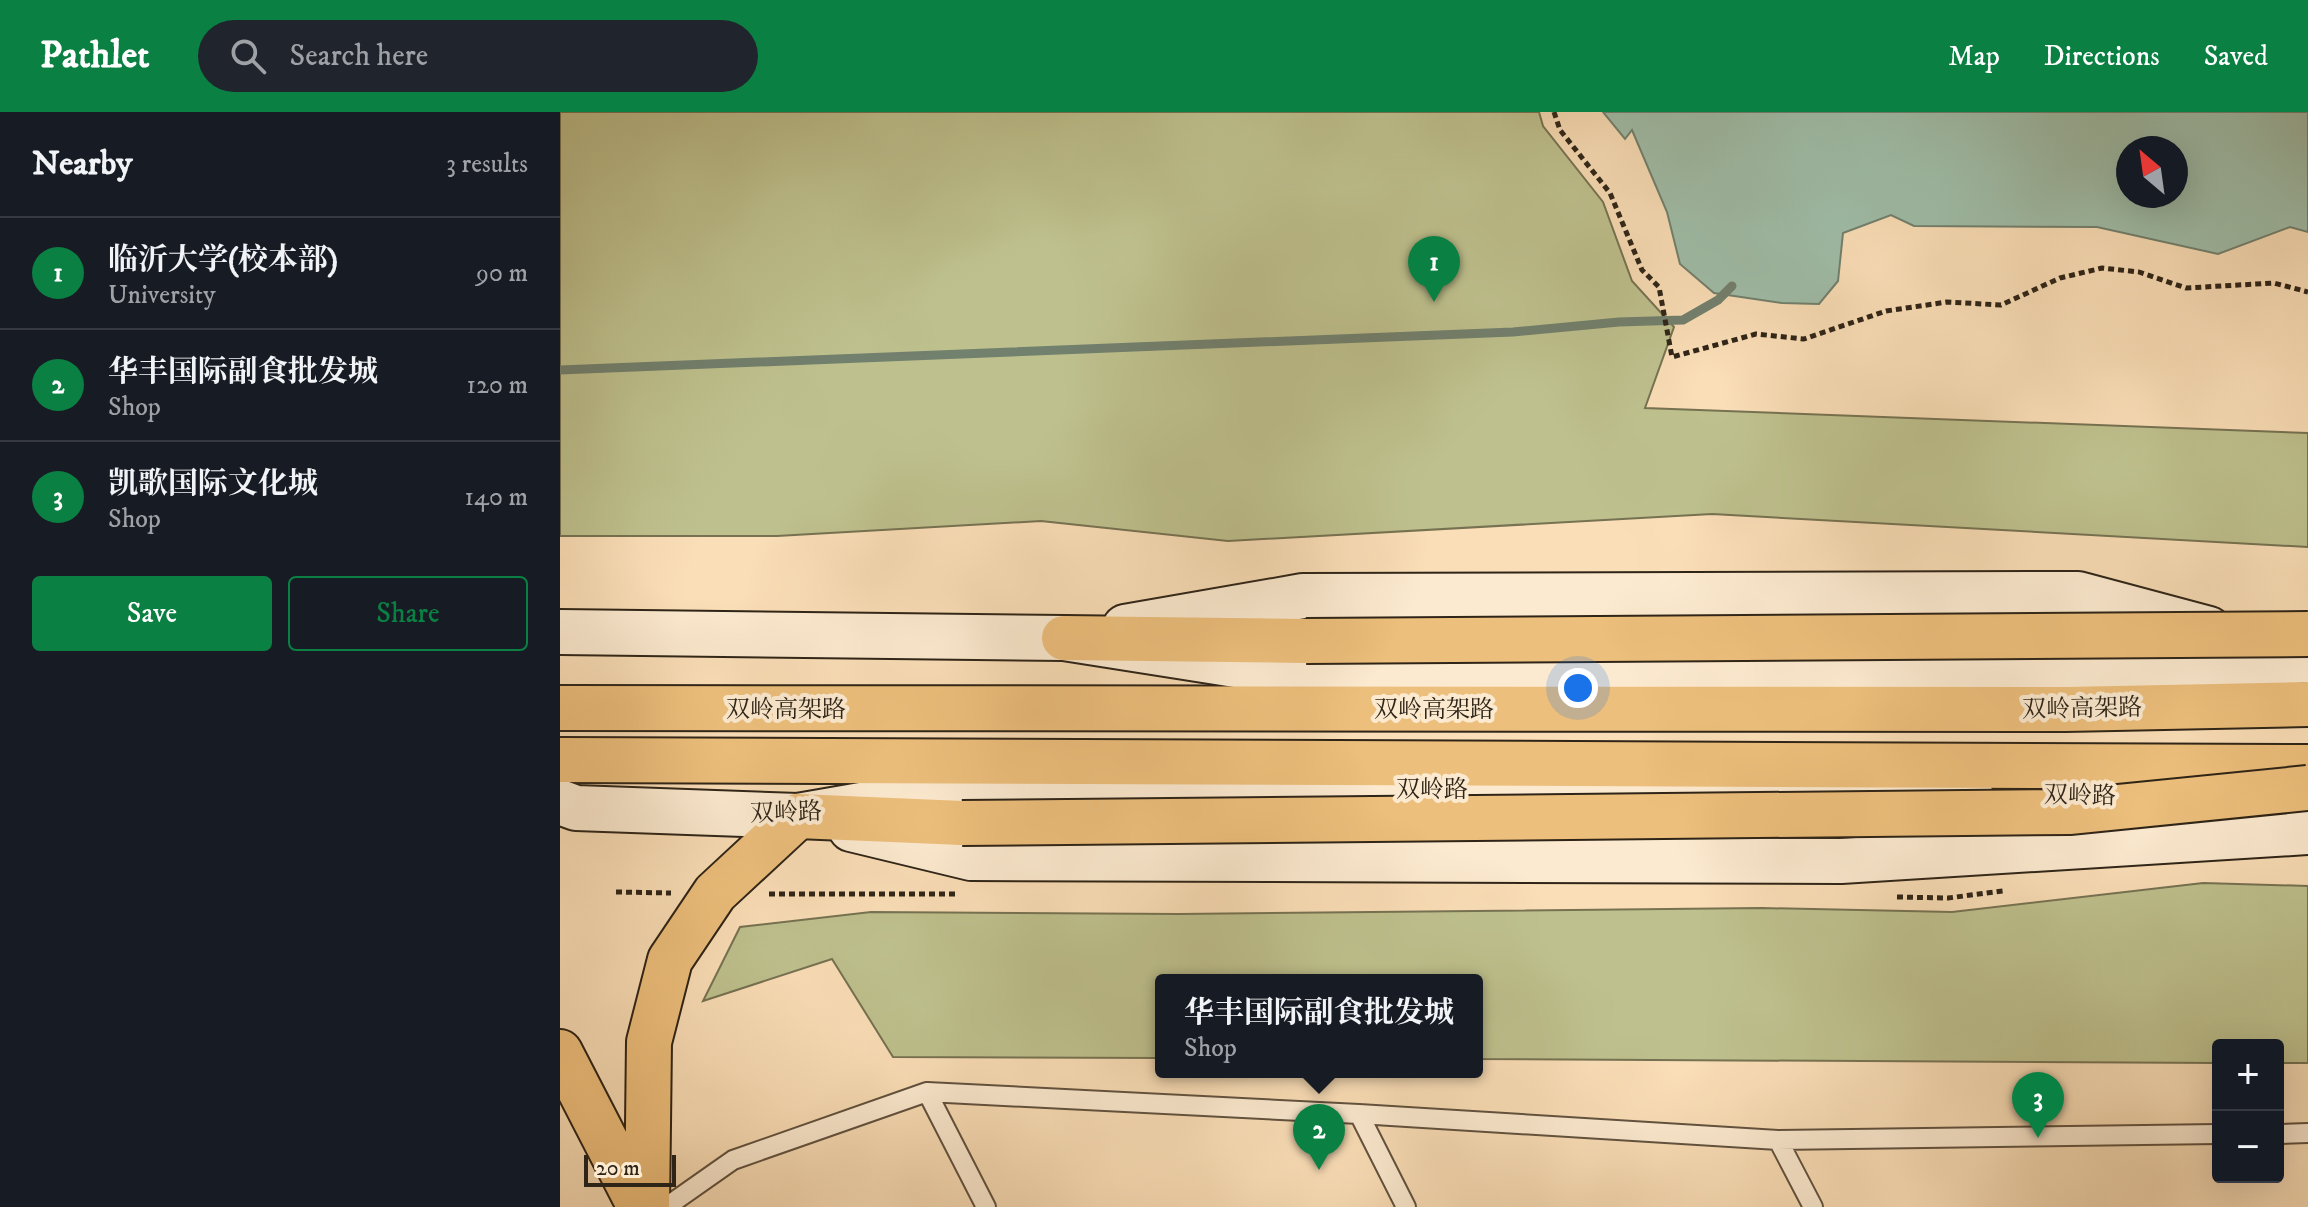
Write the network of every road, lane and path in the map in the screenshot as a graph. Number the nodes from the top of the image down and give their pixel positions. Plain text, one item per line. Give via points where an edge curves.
1 (1554, 112) edge
2 (2308, 292) edge
3 (560, 632) edge
4 (2308, 634) edge
5 (1064, 638) junction
6 (2308, 658) edge
7 (2308, 704) edge
8 (560, 708) edge
9 (560, 760) edge
10 (2308, 767) edge
11 (2308, 788) edge
12 (2066, 794) junction
13 (2308, 800) edge
14 (560, 802) edge
15 (798, 816) junction
16 (2308, 832) edge
17 (1841, 861) junction
18 (560, 1052) edge
19 (927, 1092) junction
20 (1359, 1114) junction
21 (2308, 1133) edge
22 (2212, 1134) edge
23 (2284, 1134) edge
24 (1778, 1140) junction
25 (640, 1207) edge
26 (647, 1207) edge
27 (666, 1207) edge
28 (986, 1207) edge
29 (1406, 1207) edge
30 (1813, 1207) edge

1 - 2 path via 1560,130 1610,193 1642,270 1659,287 1672,357 1756,334 1804,339 1886,311 1947,302 2001,305 2060,278 2102,268 2139,272 2186,288 2274,283
3 - 5 main road
4 - 5 main road, bridge
5 - 6 main road via 1293,674 2087,680
5 - 6 main road via 1303,596 2078,594
7 - 8 main road, 双岭高架路 via 2066,709
9 - 10 main road
11 - 15 main road, bridge via 2069,812 962,823
12 - 13 main road, 双岭路
12 - 15 main road, 双岭路 via 965,787
12 - 17 main road
14 - 15 main road, 双岭路 via 576,808
15 - 17 main road via 971,858
15 - 26 main road via 715,893 670,960 649,1042
16 - 17 main road
18 - 25 main road
19 - 20 lane
19 - 27 lane via 733,1160
19 - 28 lane
20 - 24 lane
20 - 29 lane
21 - 23 lane
22 - 24 lane
24 - 30 lane

